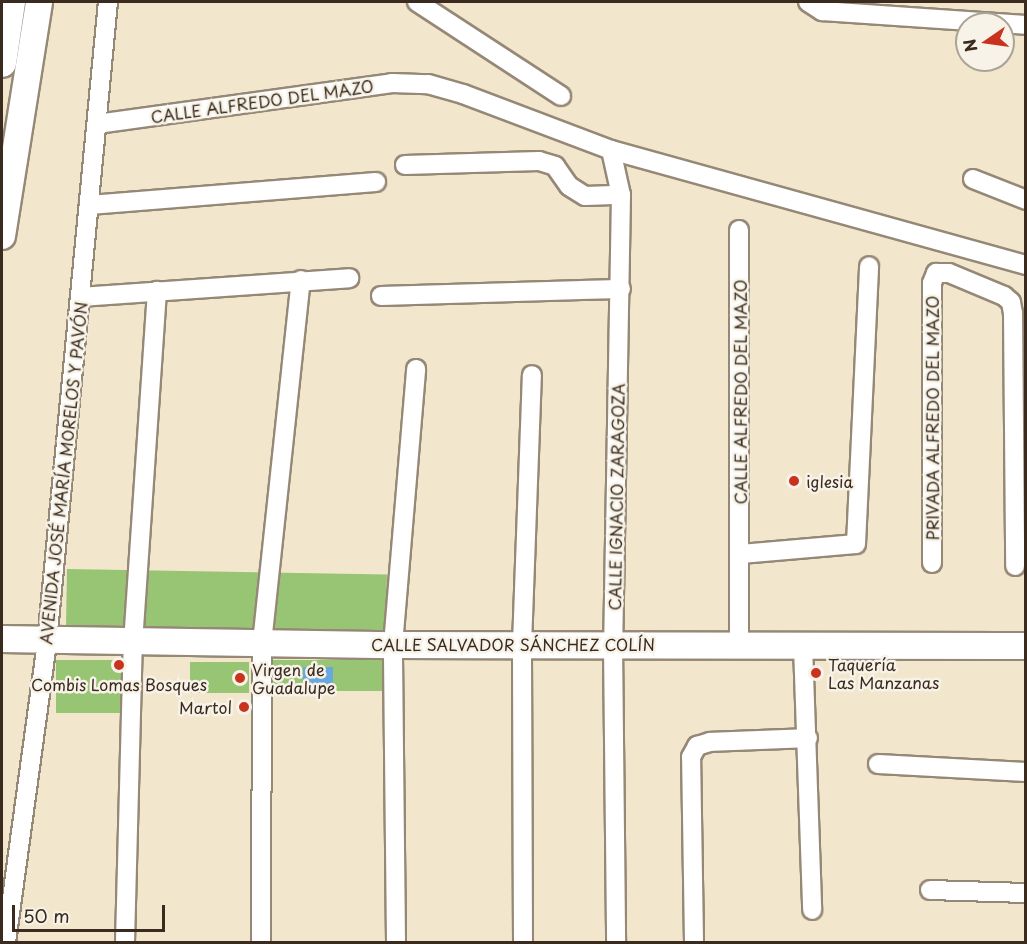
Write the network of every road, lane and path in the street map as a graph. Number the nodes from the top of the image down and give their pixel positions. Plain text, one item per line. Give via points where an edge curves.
1 (11, 2) edge
2 (39, 2) edge
3 (108, 2) edge
4 (417, 2) edge
5 (809, 3) edge
6 (1026, 25) edge
7 (2, 63) edge
8 (561, 96) dead end
9 (11, 108) edge
10 (97, 124) junction
11 (9, 140) edge
12 (610, 150) junction
13 (405, 165) dead end
14 (974, 179) dead end
15 (376, 182) dead end
16 (621, 195) junction
17 (1026, 200) edge
18 (89, 205) junction
19 (739, 231) dead end
20 (2, 236) edge
21 (1026, 265) edge
22 (869, 266) dead end
23 (349, 278) dead end
24 (301, 280) junction
25 (621, 290) junction
26 (157, 291) junction
27 (381, 296) dead end
28 (81, 297) junction
29 (416, 369) dead end
30 (532, 375) dead end
31 (1020, 449) edge
32 (741, 554) junction
33 (932, 563) dead end
34 (1015, 566) dead end
35 (2, 639) edge
36 (47, 642) junction
37 (133, 643) junction
38 (262, 643) junction
39 (613, 644) junction
40 (393, 645) junction
41 (522, 645) junction
42 (739, 645) junction
43 (803, 646) junction
44 (1026, 646) edge
45 (808, 738) junction
46 (878, 764) dead end
47 (1026, 772) edge
48 (930, 890) dead end
49 (1026, 893) edge
50 (812, 910) dead end
51 (6, 942) edge
52 (125, 942) edge
53 (261, 942) edge
54 (396, 942) edge
55 (523, 942) edge
56 (616, 942) edge
57 (694, 942) edge

1 - 7 main road
2 - 9 street
3 - 10 street, AVENIDA JOSÉ MARÍA MORELOS Y PAVÓN
4 - 8 street
5 - 6 street via 822,10
9 - 11 street
10 - 12 street, CALLE ALFREDO DEL MAZO via 392,83 428,84
10 - 18 street, AVENIDA JOSÉ MARÍA MORELOS Y PAVÓN
11 - 20 street
12 - 16 street, CALLE IGNACIO ZARAGOZA
12 - 21 street, CALLE ALFREDO DEL MAZO
13 - 16 street via 539,160 555,166 569,186 585,195
14 - 17 street
15 - 18 street
16 - 25 street, CALLE IGNACIO ZARAGOZA
18 - 28 street, AVENIDA JOSÉ MARÍA MORELOS Y PAVÓN
19 - 32 street, CALLE ALFREDO DEL MAZO
22 - 32 street via 856,544
23 - 24 street
24 - 26 street
24 - 38 street
25 - 27 street
25 - 39 street, CALLE IGNACIO ZARAGOZA
26 - 28 street
26 - 37 street
28 - 36 street, AVENIDA JOSÉ MARÍA MORELOS Y PAVÓN
29 - 40 street
30 - 41 street
31 - 33 street, PRIVADA ALFREDO DEL MAZO via 1011,302 949,273 936,273 932,283
31 - 34 street
32 - 42 street, CALLE ALFREDO DEL MAZO
35 - 36 street, CALLE SALVADOR SÁNCHEZ COLÍN
36 - 37 street, CALLE SALVADOR SÁNCHEZ COLÍN
36 - 51 street, AVENIDA JOSÉ MARÍA MORELOS Y PAVÓN
37 - 38 street, CALLE SALVADOR SÁNCHEZ COLÍN
37 - 52 street
38 - 40 street, CALLE SALVADOR SÁNCHEZ COLÍN
38 - 53 street
39 - 41 street, CALLE SALVADOR SÁNCHEZ COLÍN
39 - 42 street, CALLE SALVADOR SÁNCHEZ COLÍN
39 - 56 street, CALLE IGNACIO ZARAGOZA
40 - 41 street, CALLE SALVADOR SÁNCHEZ COLÍN
40 - 54 street
41 - 55 street
42 - 43 street, CALLE SALVADOR SÁNCHEZ COLÍN
43 - 44 street, CALLE SALVADOR SÁNCHEZ COLÍN
43 - 45 street
45 - 50 street
45 - 57 street via 710,742 697,746 691,758
46 - 47 street
48 - 49 street

